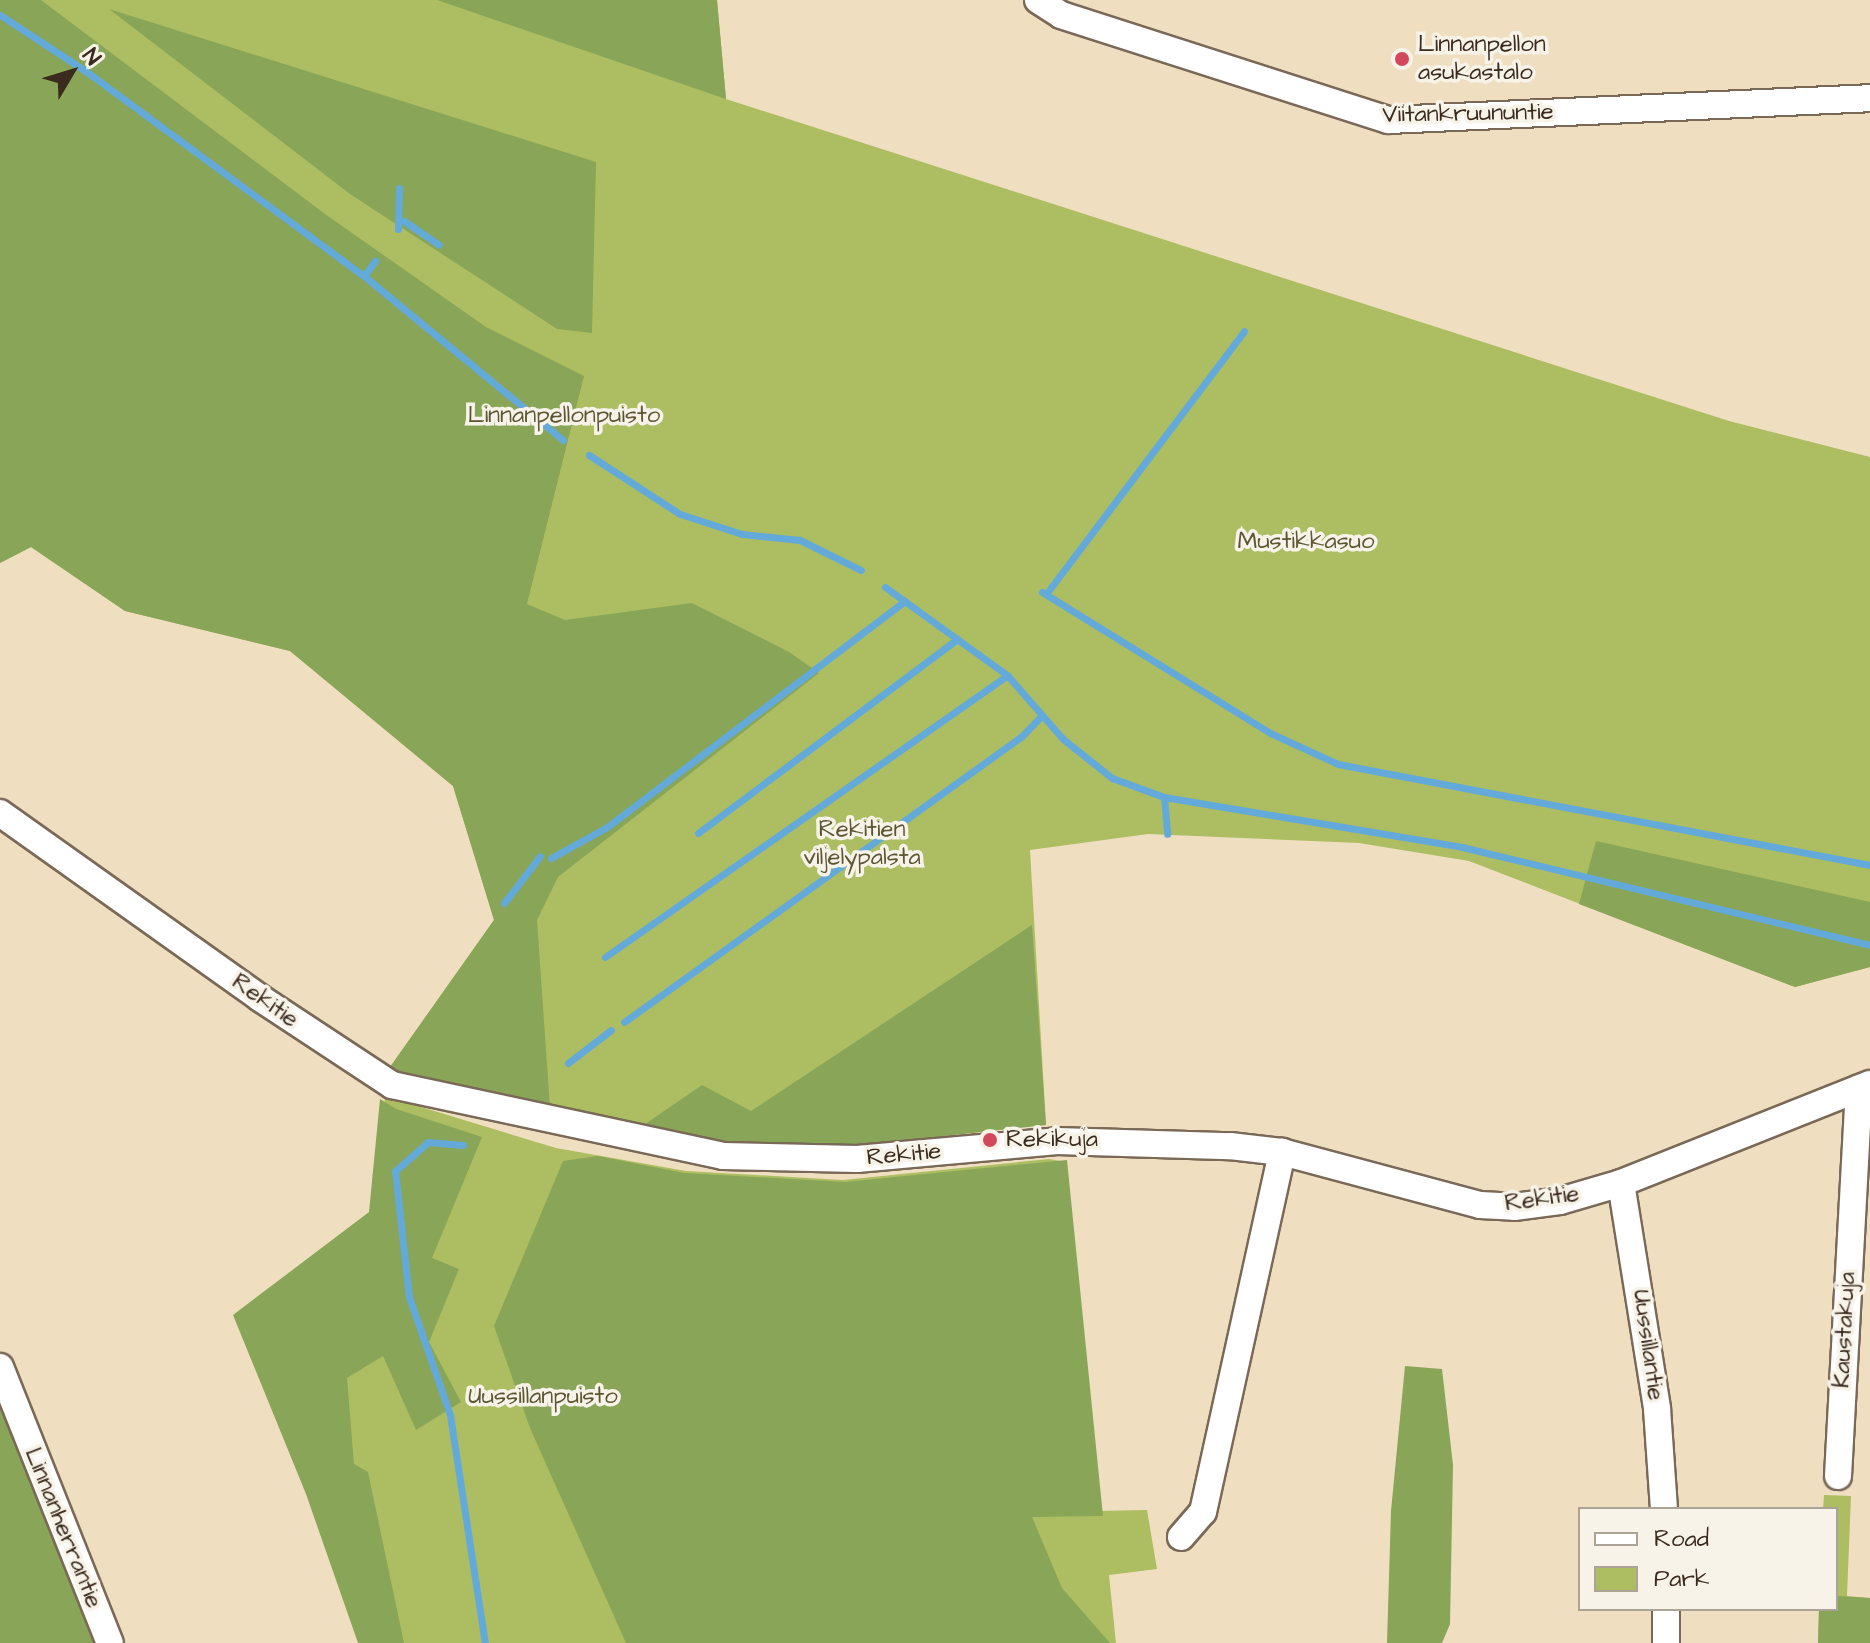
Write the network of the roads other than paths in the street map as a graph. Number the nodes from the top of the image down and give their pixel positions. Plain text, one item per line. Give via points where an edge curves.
1 (1038, 0) edge
2 (1870, 98) edge
3 (0, 813) edge
4 (1864, 1086) edge
5 (1282, 1152) junction
6 (1621, 1183) junction
7 (0, 1367) edge
8 (1838, 1476) dead end
9 (1664, 1507) edge
10 (1181, 1537) dead end
11 (1666, 1611) edge
12 (110, 1643) edge
13 (1666, 1643) edge

1 - 2 street, Viitankruununtie via 1061,15 1389,120
3 - 5 street, Rekitie via 266,1003 372,1074 413,1093 723,1156 857,1159 1057,1141
4 - 6 street, Rekitie
4 - 8 street, Kaustakuja
5 - 6 street, Rekitie via 1480,1205 1560,1201
5 - 10 street via 1203,1512
6 - 9 street, Uussillantie via 1657,1409
7 - 12 street, Linnanherrantie
11 - 13 street

